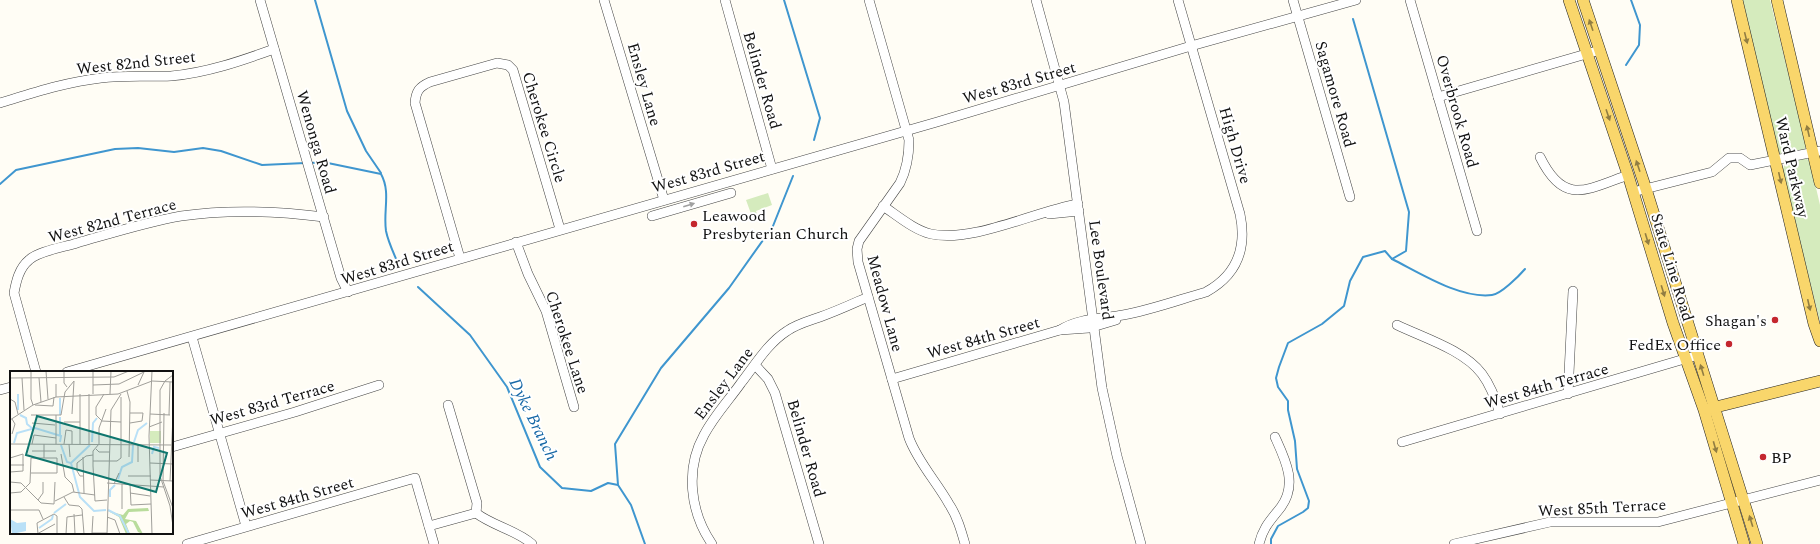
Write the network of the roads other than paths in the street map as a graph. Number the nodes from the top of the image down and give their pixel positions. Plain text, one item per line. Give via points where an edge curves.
1 (260, 0) edge
2 (604, 0) edge
3 (724, 0) edge
4 (870, 0) edge
5 (1036, 0) edge
6 (1178, 0) edge
7 (1293, 0) edge
8 (1356, 0) edge
9 (1410, 0) edge
10 (1570, 0) edge
11 (1582, 0) edge
12 (1737, 0) edge
13 (1777, 0) edge
14 (1297, 16) junction
15 (1191, 46) junction
16 (274, 49) junction
17 (1600, 50) junction
18 (1588, 54) junction
19 (1061, 86) junction
20 (1438, 97) junction
21 (0, 103) edge
22 (907, 131) junction
23 (1816, 151) edge
24 (1540, 156) dead end
25 (1776, 161) junction
26 (772, 169) junction
27 (1628, 176) junction
28 (1820, 183) edge
29 (1646, 189) junction
30 (1633, 192) junction
31 (732, 193) dead end
32 (1350, 197) dead end
33 (664, 200) junction
34 (884, 206) junction
35 (1078, 208) junction
36 (652, 216) dead end
37 (324, 217) junction
38 (560, 229) junction
39 (1477, 231) dead end
40 (516, 242) junction
41 (460, 258) junction
42 (1211, 290) joint
43 (1573, 291) dead end
44 (348, 292) junction
45 (868, 297) junction
46 (1094, 323) junction
47 (1397, 325) dead end
48 (192, 337) junction
49 (1820, 341) edge
50 (1698, 355) junction
51 (1686, 359) junction
52 (755, 365) junction
53 (36, 371) edge
54 (72, 371) edge
55 (892, 379) junction
56 (1820, 381) edge
57 (379, 385) dead end
58 (10, 387) edge
59 (0, 390) edge
60 (1568, 394) junction
61 (448, 405) dead end
62 (574, 408) dead end
63 (1709, 409) junction
64 (1500, 414) junction
65 (219, 433) junction
66 (1275, 437) dead end
67 (1402, 442) dead end
68 (173, 447) edge
69 (1820, 480) edge
70 (1744, 499) junction
71 (1732, 502) junction
72 (476, 513) junction
73 (246, 526) junction
74 (429, 526) junction
75 (1467, 542) edge
76 (187, 544) edge
77 (434, 544) edge
78 (532, 544) edge
79 (712, 544) edge
80 (819, 544) edge
81 (965, 544) edge
82 (1141, 544) edge
83 (1259, 544) edge
84 (1454, 544) edge
85 (1744, 544) edge
86 (1757, 544) edge

1 - 16 street, Wenonga Road
2 - 33 street, Ensley Lane
3 - 26 street, Belinder Road
4 - 22 street, Meadow Lane
5 - 19 street, Lee Boulevard
6 - 15 street, High Drive
7 - 14 street, Sagamore Road
8 - 14 street, West 83rd Street
9 - 20 street, Overbrook Road
10 - 18 main road, State Line Road
17 -> 11 main road, State Line Road
12 -> 25 main road, Ward Parkway
23 -> 13 main road, Ward Parkway
14 - 15 street, West 83rd Street
14 - 32 street, Sagamore Road
15 - 19 street, West 83rd Street
15 - 42 street, High Drive via 1243,227 1241,250 1235,264 1226,277
16 - 21 street, West 82nd Street via 193,73 86,80
16 - 37 street, Wenonga Road
17 - 18 street
29 -> 17 main road, State Line Road
18 - 20 street
18 -> 27 main road, State Line Road
19 - 22 street, West 83rd Street
19 - 35 street, Lee Boulevard
20 - 39 street, Overbrook Road
22 - 26 street, West 83rd Street
22 - 34 street, Meadow Lane via 909,154 905,173
23 - 25 street
23 - 28 main road, Ward Parkway
24 - 27 street via 1556,182 1574,191
25 - 29 street via 1750,165 1740,158 1729,158 1712,172
25 -> 49 main road, Ward Parkway
26 - 33 street, West 83rd Street
27 - 30 main road, State Line Road
29 - 30 street
29 - 50 main road, State Line Road
30 -> 51 main road, State Line Road
36 -> 31 street
33 - 38 street, West 83rd Street
34 - 35 street via 917,228 931,234 942,235 965,234
34 - 45 street, Meadow Lane via 867,228 857,249
35 - 46 street, Lee Boulevard
37 - 44 street, Wenonga Road via 341,278
37 - 53 street, West 82nd Terrace via 249,211 180,216 115,232 29,259 16,280 14,293
38 - 40 street, West 83rd Street
38 - 41 street, Cherokee Circle via 513,70 508,65 497,63 430,82 421,86 416,94 415,104
40 - 41 street, West 83rd Street
40 - 62 street, Cherokee Lane via 546,311
41 - 44 street, West 83rd Street
42 - 46 street, West 84th Street
43 - 60 street
44 - 48 street, West 83rd Street
45 - 52 street, Ensley Lane via 792,328 771,344
45 - 55 street, Meadow Lane
46 - 55 street, West 84th Street via 1071,325
46 - 82 street, Lee Boulevard via 1109,424
47 - 64 street via 1462,356 1474,365 1492,389
48 - 54 street, West 83rd Street
48 - 65 street
50 - 51 street, West 84th Terrace
63 -> 50 main road, State Line Road
51 - 60 street, West 84th Terrace
51 - 63 main road, State Line Road
52 - 79 street, Ensley Lane via 709,426 697,448 693,465 694,501
52 - 80 street, Belinder Road via 768,379 775,393
55 - 81 street, Meadow Lane via 912,446 950,504
56 - 63 main road
57 - 65 street, West 83rd Terrace
58 - 59 street
60 - 64 street, West 84th Terrace
61 - 72 street via 477,503
63 - 70 main road, State Line Road
63 -> 71 main road, State Line Road
64 - 67 street, West 84th Terrace
65 - 68 street, West 83rd Terrace
65 - 73 street
66 - 83 street via 1290,484 1288,495 1266,525
69 - 70 street, West 85th Terrace
70 - 71 street, West 85th Terrace
86 -> 70 main road, State Line Road
71 - 75 street, West 85th Terrace via 1658,522 1550,522
71 - 85 main road, State Line Road
72 - 74 street
72 - 78 street
73 - 74 street, West 84th Street via 415,478
73 - 76 street, West 84th Street
74 - 77 street
75 - 84 street, West 85th Terrace

